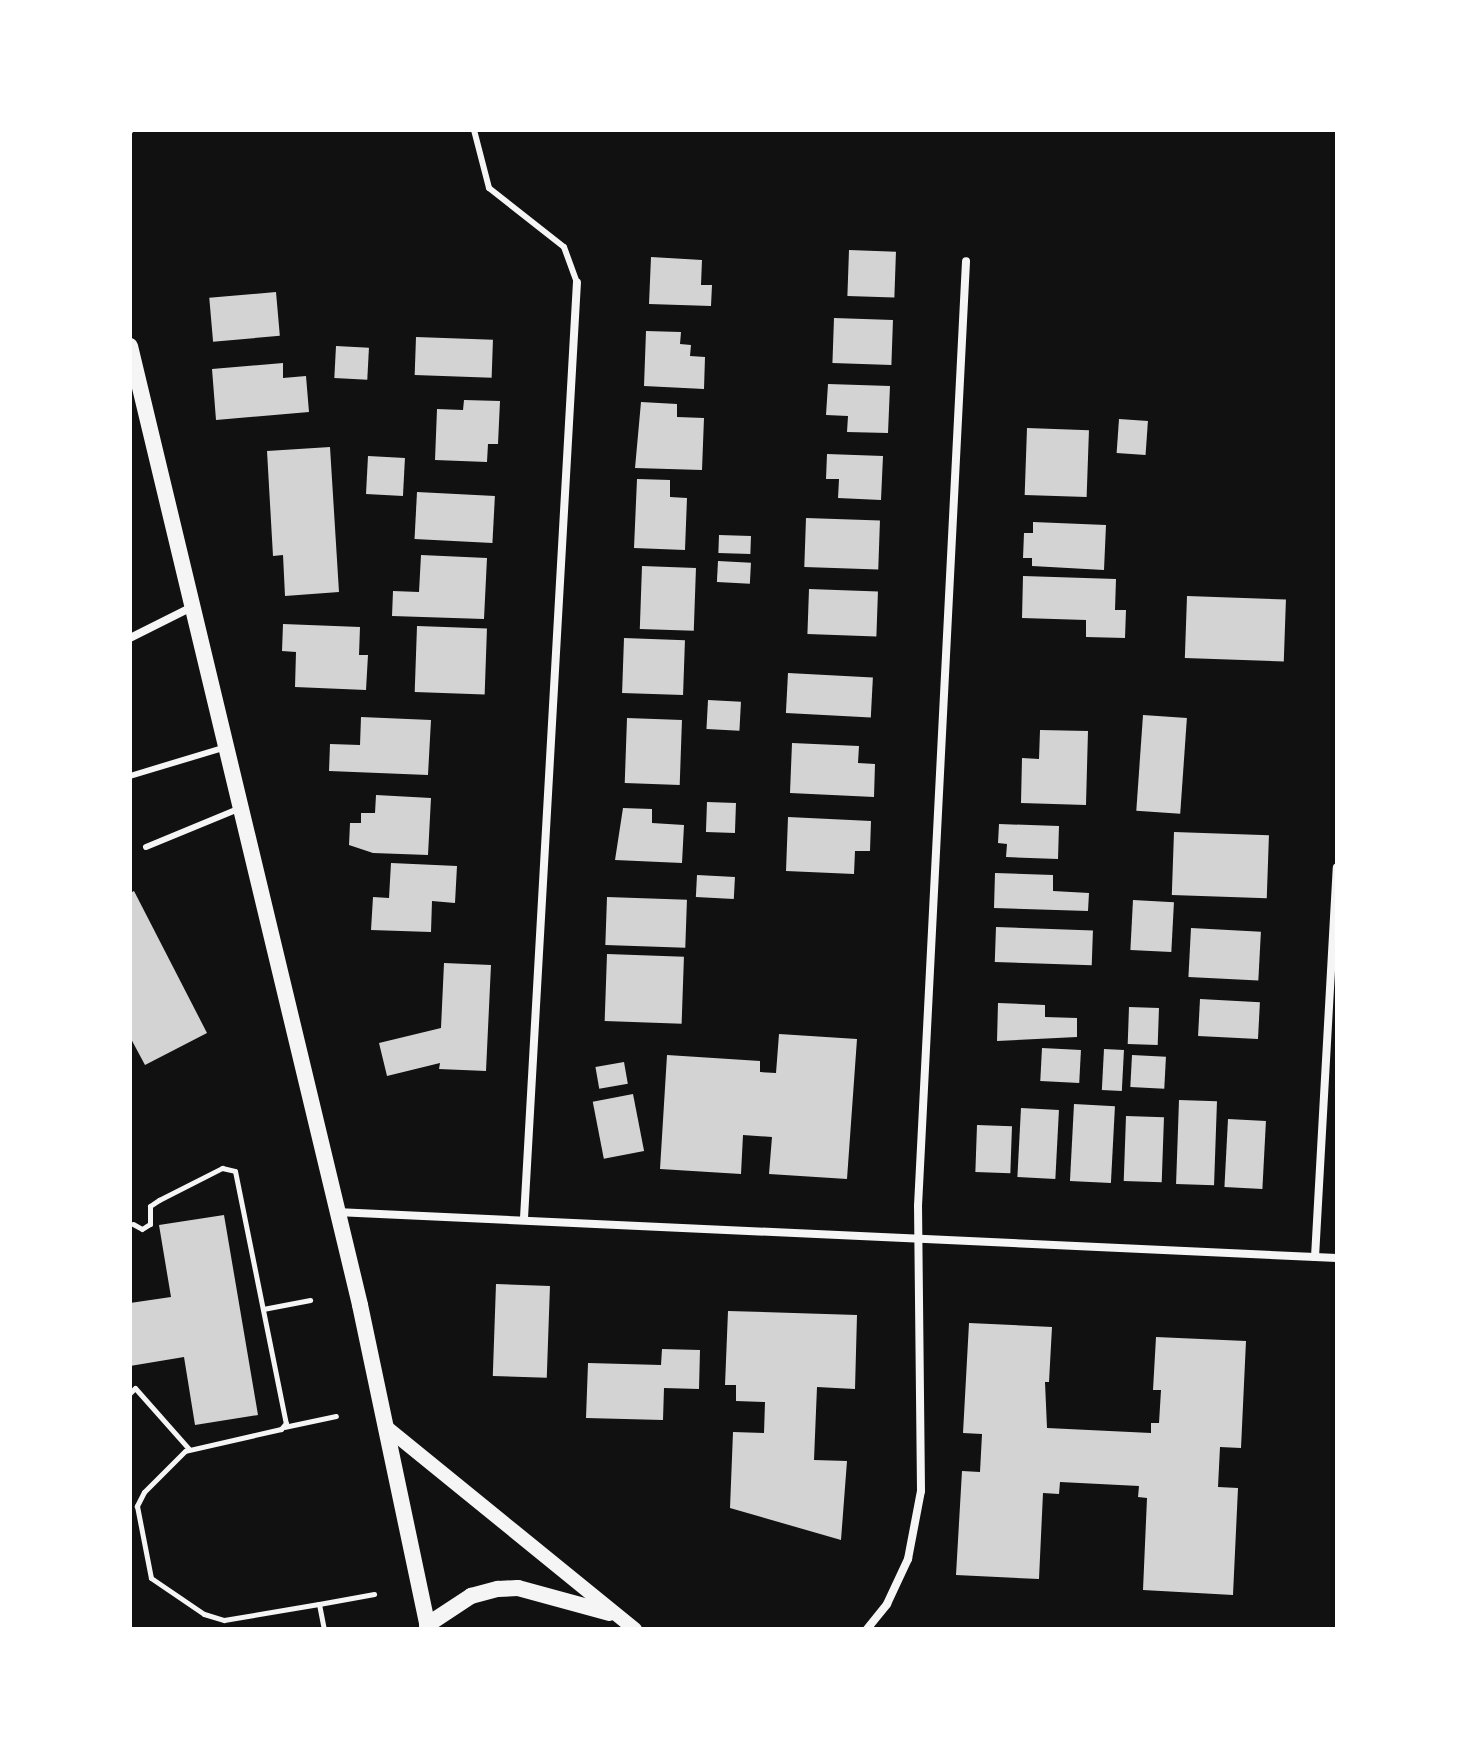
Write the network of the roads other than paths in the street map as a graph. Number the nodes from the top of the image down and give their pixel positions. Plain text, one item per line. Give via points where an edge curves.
1 (474, 130) edge
2 (966, 261) dead end
3 (577, 282) joint
4 (130, 346) edge
5 (190, 608) junction
6 (130, 638) edge
7 (226, 747) junction
8 (130, 776) edge
9 (241, 808) junction
10 (146, 847) dead end
11 (1337, 868) edge
12 (335, 1212) junction
13 (524, 1218) junction
14 (918, 1238) junction
15 (1315, 1257) junction
16 (1337, 1258) edge
17 (386, 1427) junction
18 (610, 1613) junction
19 (428, 1627) edge
20 (635, 1629) edge
21 (867, 1629) edge

1 - 3 lane via 489,188 564,247
2 - 14 street
3 - 13 street
4 - 5 main road
5 - 6 street
5 - 7 main road
7 - 8 lane
7 - 9 main road
9 - 10 lane
9 - 12 main road
11 - 15 street
12 - 13 street
12 - 17 main road
13 - 14 street
14 - 15 street
14 - 21 street via 921,1491 908,1559 887,1604
15 - 16 street
17 - 18 street
17 - 19 main road
18 - 19 main road via 518,1588 498,1589 477,1593
18 - 20 street

